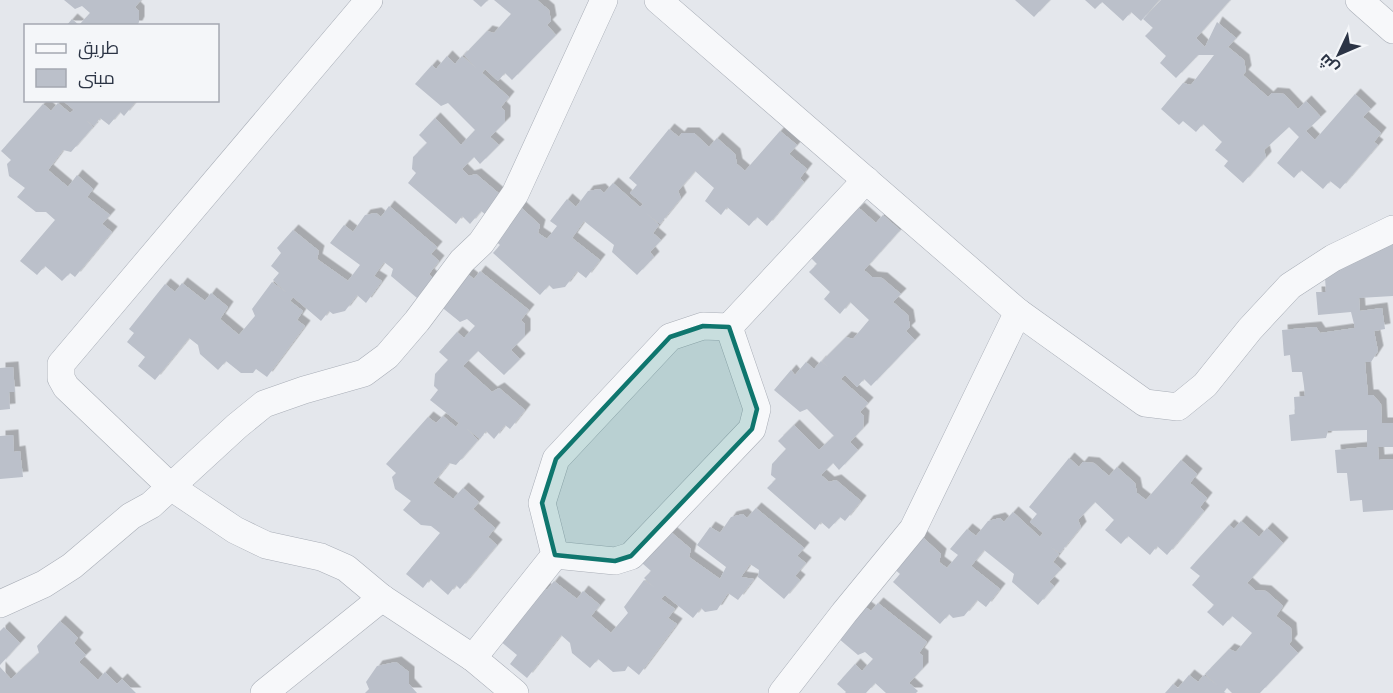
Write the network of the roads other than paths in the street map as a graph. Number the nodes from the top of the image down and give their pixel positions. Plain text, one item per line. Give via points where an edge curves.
1 (369, 0) edge
2 (604, 0) edge
3 (658, 0) edge
4 (1359, 0) edge
5 (1393, 30) edge
6 (866, 180) junction
7 (1393, 229) edge
8 (1018, 312) junction
9 (729, 327) junction
10 (171, 487) junction
11 (555, 555) junction
12 (382, 598) junction
13 (0, 604) edge
14 (473, 658) junction
15 (264, 693) edge
16 (515, 693) edge
17 (782, 693) edge

1 - 10 street via 61,364 66,387
2 - 10 street via 515,194 481,243 462,261 387,356 364,373 264,404
3 - 6 street
4 - 5 street
6 - 8 street
6 - 9 street
7 - 8 street via 1333,258 1290,286 1205,385 1178,407 1145,403
8 - 17 street via 913,529
9 - 11 street via 703,326 670,337 556,459 542,502
9 - 11 street via 757,409 752,429 631,556 615,561
10 - 12 street via 235,530 266,545 321,557 346,568
10 - 13 street via 72,566
11 - 14 street
12 - 14 street
12 - 15 street
14 - 16 street

